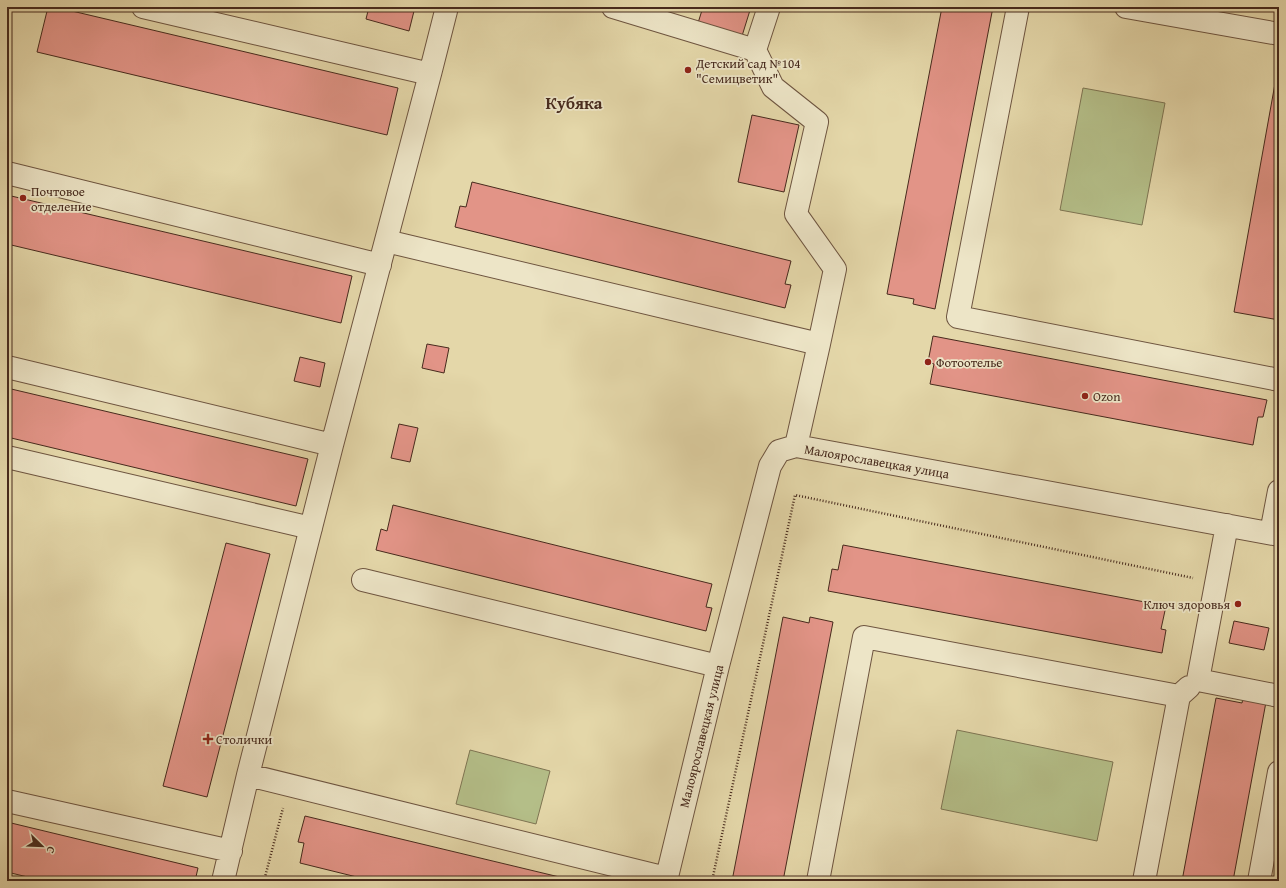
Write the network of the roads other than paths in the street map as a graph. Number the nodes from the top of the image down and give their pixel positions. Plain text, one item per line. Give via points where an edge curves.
1 (143, 7) edge
2 (447, 7) edge
3 (613, 7) edge
4 (769, 7) edge
5 (1018, 7) edge
6 (1126, 7) edge
7 (1279, 34) edge
8 (755, 50) junction
9 (430, 74) junction
10 (7, 173) edge
11 (386, 240) junction
12 (380, 265) junction
13 (819, 344) junction
14 (7, 367) edge
15 (1279, 380) edge
16 (332, 445) junction
17 (796, 446) junction
18 (7, 457) edge
19 (1279, 492) edge
20 (1228, 525) junction
21 (312, 528) junction
22 (1275, 534) edge
23 (363, 580) dead end
24 (718, 666) junction
25 (1198, 680) junction
26 (1178, 696) junction
27 (1279, 696) edge
28 (1279, 772) edge
29 (248, 775) junction
30 (7, 801) edge
31 (231, 851) junction
32 (666, 880) edge
33 (223, 881) edge
34 (818, 881) edge
35 (1144, 881) edge
36 (1259, 881) edge

1 - 9 street
2 - 9 street
3 - 8 street
4 - 8 street
5 - 15 street via 958,317
6 - 7 street
8 - 13 street via 773,87 817,122 796,214 835,270
9 - 11 street
10 - 12 street
11 - 12 street
11 - 13 street
12 - 16 street
13 - 17 street
14 - 16 street
16 - 21 street
17 - 20 street, Малоярославецкая улица
17 - 24 street, Малоярославецкая улица via 779,451 770,466
18 - 21 street
19 - 22 street
20 - 22 street, Малоярославецкая улица
20 - 25 street
21 - 29 street
23 - 24 street
24 - 32 street, Малоярославецкая улица
25 - 26 street
25 - 27 street
26 - 34 street via 864,637
26 - 35 street
28 - 36 street
29 - 31 street
29 - 32 street
30 - 31 street
31 - 33 street

